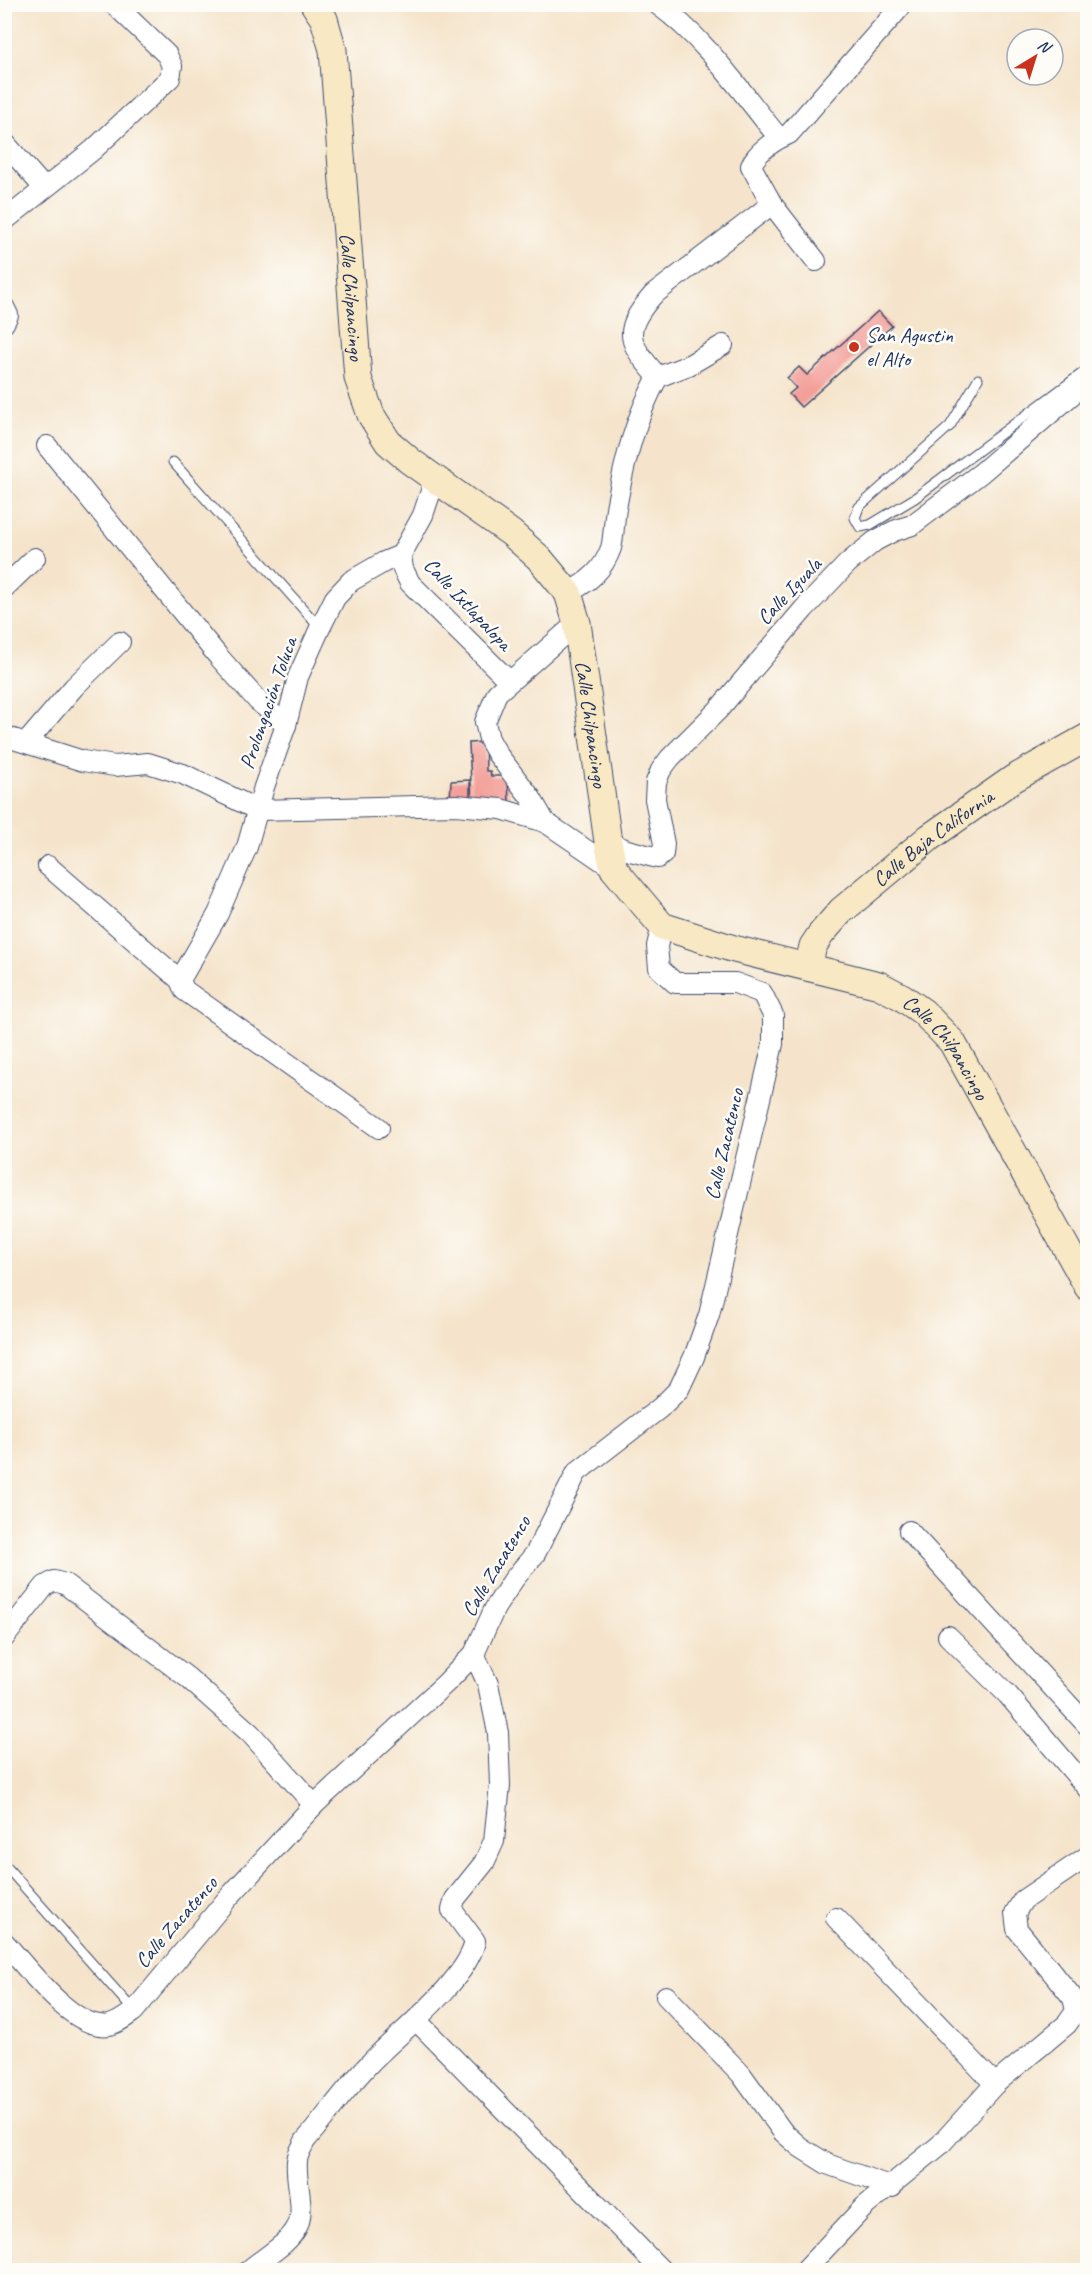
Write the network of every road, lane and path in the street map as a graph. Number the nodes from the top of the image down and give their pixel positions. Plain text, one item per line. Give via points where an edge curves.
1 (114, 4) edge
2 (314, 4) edge
3 (657, 4) edge
4 (903, 4) edge
5 (778, 138) junction
6 (4, 142) edge
7 (44, 188) junction
8 (772, 204) junction
9 (4, 221) edge
10 (816, 261) dead end
11 (4, 307) edge
12 (4, 323) edge
13 (723, 345) dead end
14 (1088, 369) edge
15 (658, 377) junction
16 (978, 379) dead end
17 (1088, 381) edge
18 (47, 446) dead end
19 (173, 462) dead end
20 (435, 479) junction
21 (401, 555) junction
22 (35, 558) dead end
23 (4, 588) edge
24 (568, 593) junction
25 (577, 623) junction
26 (320, 628) junction
27 (120, 642) dead end
28 (509, 681) junction
29 (286, 725) junction
30 (4, 736) edge
31 (1088, 737) edge
32 (27, 742) junction
33 (258, 810) junction
34 (544, 822) junction
35 (608, 842) junction
36 (48, 866) dead end
37 (614, 869) junction
38 (662, 926) junction
39 (808, 967) junction
40 (180, 980) junction
41 (379, 1128) dead end
42 (1088, 1287) edge
43 (909, 1531) dead end
44 (948, 1636) dead end
45 (4, 1638) edge
46 (474, 1654) junction
47 (1088, 1726) edge
48 (1088, 1789) edge
49 (314, 1804) junction
50 (1088, 1856) edge
51 (4, 1864) edge
52 (836, 1918) dead end
53 (4, 1942) edge
54 (666, 1996) dead end
55 (134, 2011) junction
56 (416, 2020) junction
57 (995, 2084) junction
58 (892, 2187) junction
59 (249, 2271) edge
60 (661, 2271) edge
61 (805, 2271) edge

1 - 7 street via 167,55 172,66 170,78 93,150
2 - 20 street, Calle Chilpancingo via 324,19 333,50 358,378 372,415 388,442
3 - 5 street via 712,56
4 - 5 street via 789,134
5 - 8 street via 751,166
6 - 7 street
7 - 9 street
8 - 10 street
8 - 15 street via 653,295 643,307 631,338 635,350
11 - 12 street via 8,315
13 - 15 street
14 - 16 lane via 915,498 860,527 855,518 859,507 950,426
15 - 24 street via 624,464 612,547 589,582
17 - 35 street, Calle Iguala via 981,474 912,525 875,541 848,563 718,710 670,758 656,782 663,854 658,858
18 - 29 street via 218,656 258,701
19 - 26 lane
20 - 21 street via 423,515
20 - 24 street, Calle Chilpancingo via 511,533
21 - 26 street, Prolongación Toluca via 351,581 335,598
21 - 28 street, Calle Ixtlapalopa via 410,583
22 - 23 street
24 - 25 street, Calle Chilpancingo
25 - 28 street
25 - 35 street, Calle Chilpancingo
26 - 29 street, Prolongación Toluca via 298,677
27 - 32 street via 74,687
28 - 34 street via 490,706 485,722 489,739
29 - 33 street, Prolongación Toluca
30 - 32 street
31 - 39 street, Calle Baja California via 1013,778 930,837 841,911 813,946
32 - 33 street via 83,761 115,766 148,763 183,774
33 - 34 street via 456,805 501,809
33 - 40 street, Prolongación Toluca via 247,847 218,914
34 - 37 street
35 - 37 street, Calle Chilpancingo
36 - 40 street
37 - 38 street, Calle Chilpancingo
38 - 39 street, Calle Chilpancingo
38 - 46 street, Calle Zacatenco via 657,946 659,968 675,983 735,983 762,993 773,1015 773,1044 709,1315 679,1389 577,1472 535,1554 495,1608
39 - 42 street, Calle Chilpancingo via 879,985 923,1012 952,1042
40 - 41 street via 184,990
43 - 47 street
44 - 48 street via 1008,1695
45 - 49 street via 45,1586 54,1581 65,1584 179,1672 251,1734
46 - 49 street, Calle Zacatenco
46 - 56 street via 488,1684 498,1733 500,1785 495,1842 484,1863 455,1899 452,1910 475,1941 473,1953
49 - 55 street, Calle Zacatenco via 228,1898
50 - 57 street via 1023,1900 1015,1913 1017,1929 1073,1998 1076,2011 1067,2024
51 - 55 lane
52 - 57 street
53 - 55 street, Calle Zacatenco via 57,2000 89,2022 108,2025
54 - 58 street via 741,2074 783,2132 827,2164
56 - 59 street via 374,2060 305,2141 297,2164 301,2217 297,2227
56 - 60 street
57 - 58 street via 940,2145
58 - 61 street via 864,2207

